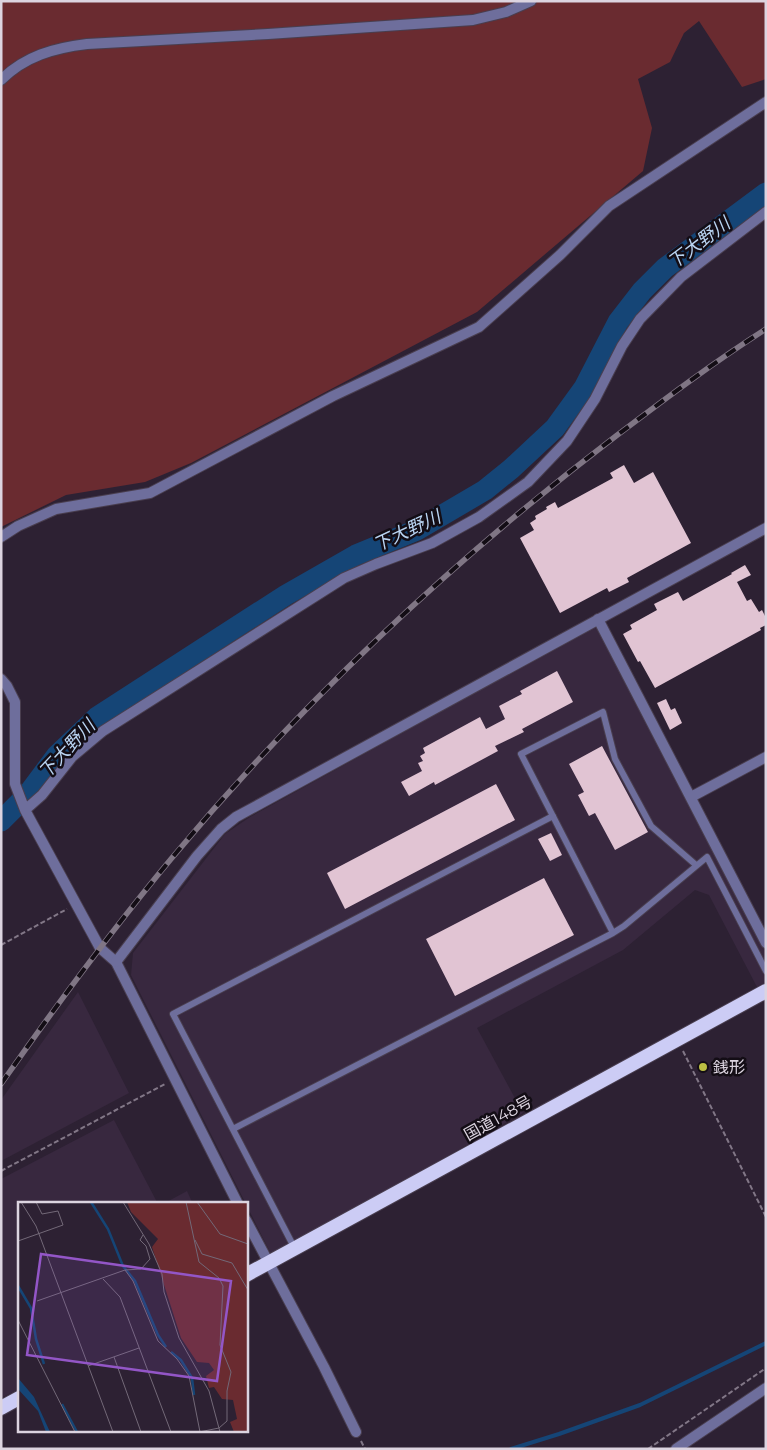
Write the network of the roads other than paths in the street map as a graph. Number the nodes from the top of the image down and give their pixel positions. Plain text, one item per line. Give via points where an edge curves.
1 (531, 1) edge
2 (1, 80) edge
3 (766, 102) edge
4 (766, 212) edge
5 (766, 528) edge
6 (1, 537) edge
7 (598, 619) junction
8 (1, 679) edge
9 (766, 757) edge
10 (690, 797) junction
11 (25, 810) junction
12 (553, 816) junction
13 (696, 865) junction
14 (613, 933) junction
15 (766, 943) edge
16 (116, 962) junction
17 (766, 971) edge
18 (766, 991) edge
19 (233, 1129) junction
20 (237, 1202) edge
21 (248, 1224) edge
22 (295, 1249) junction
23 (268, 1264) junction
24 (248, 1275) edge
25 (766, 1388) edge
26 (18, 1399) edge
27 (1, 1408) edge
28 (356, 1432) dead end
29 (676, 1449) edge

1 - 2 street via 489,17 455,22 63,47 30,58
3 - 6 street via 609,206 479,327 333,396 150,493 56,510
4 - 11 street via 681,277 640,319 567,441 528,482 479,517 432,543 344,578 103,731 72,757 42,795
5 - 7 street
7 - 10 street
7 - 16 street via 236,817 197,856
8 - 11 street via 15,702 15,784
9 - 10 street
10 - 15 street
11 - 16 street via 100,948
12 - 13 lane via 521,754 603,712 615,759 651,826
12 - 14 lane
12 - 19 lane via 173,1014
13 - 14 lane
13 - 17 lane via 707,857
14 - 19 lane
16 - 20 street
18 - 22 highway, 国道148号
19 - 22 lane
21 - 23 street
22 - 23 highway, 国道148号
23 - 24 highway, 国道148号
23 - 28 street
25 - 29 street
26 - 27 highway

